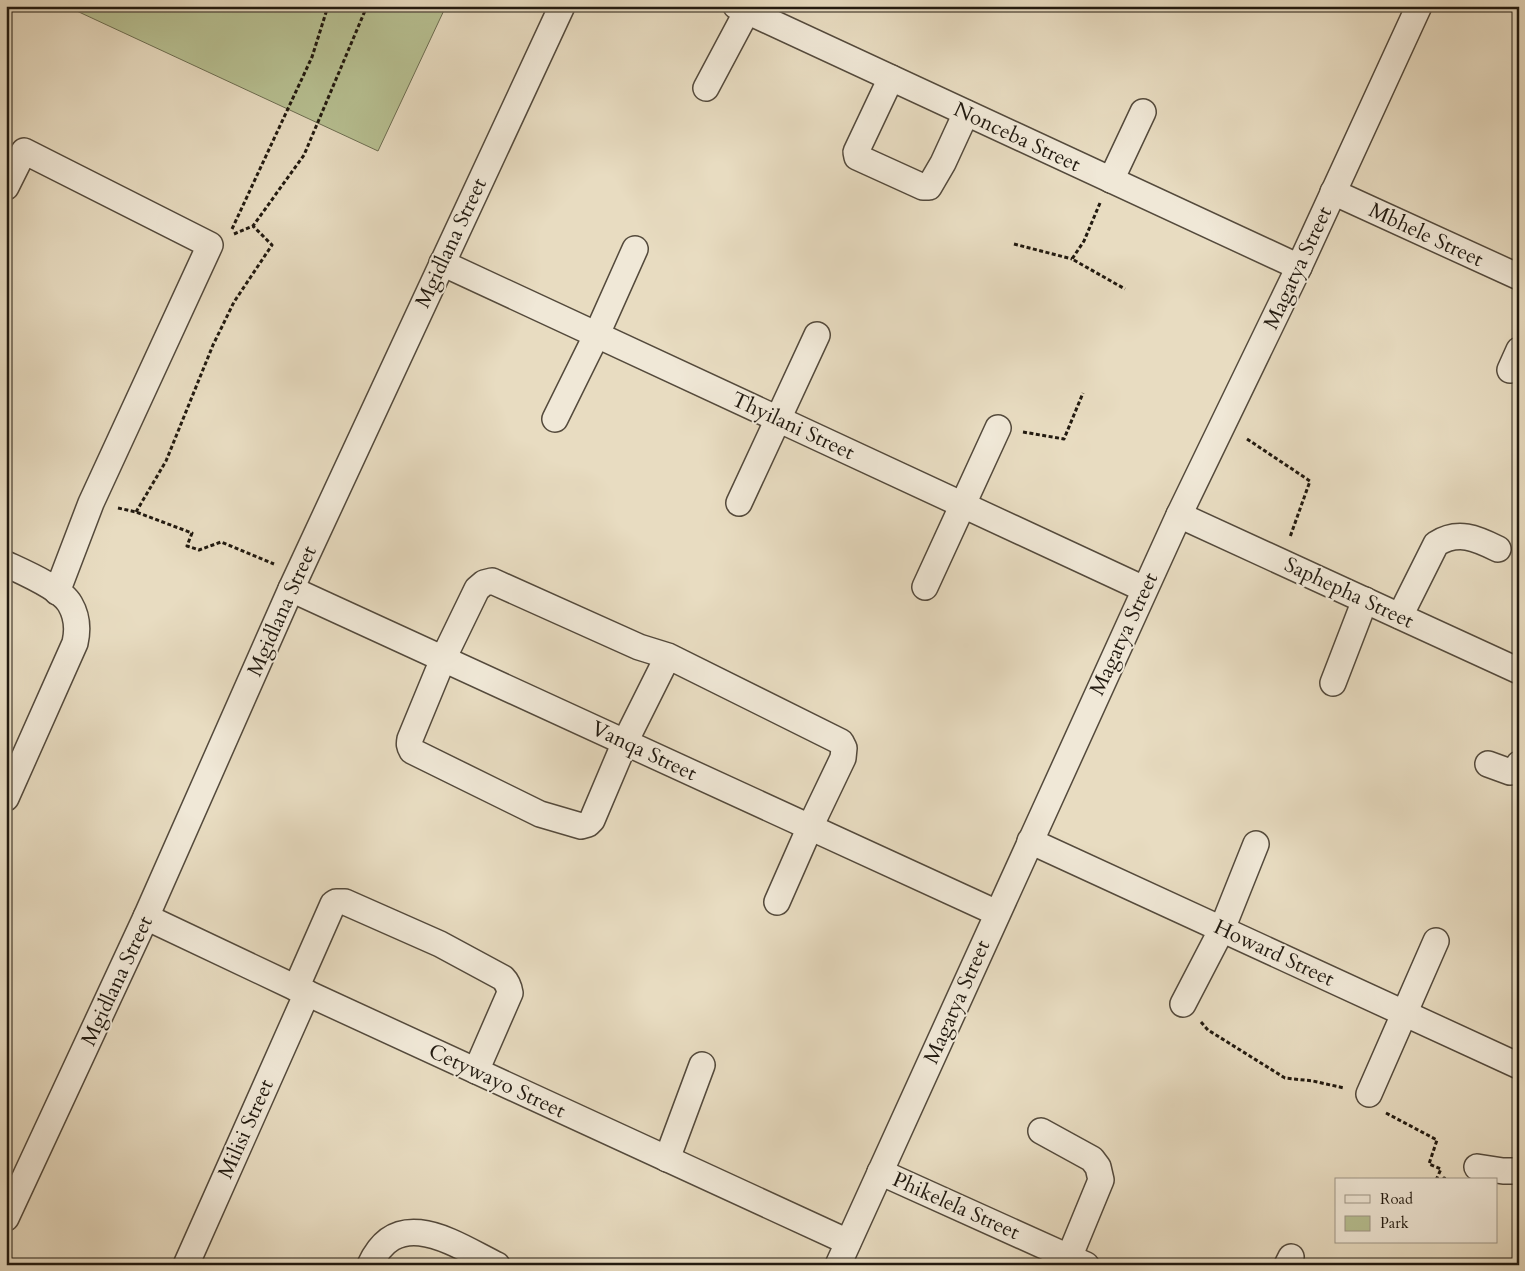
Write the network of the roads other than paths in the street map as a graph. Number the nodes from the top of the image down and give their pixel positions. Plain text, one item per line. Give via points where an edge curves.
1 (562, 6) edge
2 (1419, 6) edge
3 (744, 8) edge
4 (891, 78) junction
5 (706, 88) dead end
6 (1143, 112) dead end
7 (966, 113) junction
8 (1111, 180) junction
9 (6, 187) edge
10 (1333, 192) junction
11 (635, 249) dead end
12 (442, 263) junction
13 (1299, 267) junction
14 (1519, 277) edge
15 (596, 334) junction
16 (817, 335) dead end
17 (555, 419) dead end
18 (778, 419) junction
19 (998, 428) road end
20 (739, 503) dead end
21 (963, 505) junction
22 (1178, 515) junction
23 (1498, 548) dead end
24 (10, 573) edge
25 (925, 587) dead end
26 (291, 589) junction
27 (1144, 589) junction
28 (57, 592) junction
29 (1365, 600) junction
30 (1400, 616) junction
31 (668, 656) junction
32 (443, 659) junction
33 (1519, 671) edge
34 (1333, 683) dead end
35 (625, 742) junction
36 (1488, 764) dead end
37 (1519, 764) edge
38 (6, 798) edge
39 (810, 827) junction
40 (1030, 841) junction
41 (1256, 844) dead end
42 (777, 902) dead end
43 (997, 913) junction
44 (146, 917) junction
45 (1222, 929) junction
46 (1436, 941) dead end
47 (301, 991) junction
48 (1183, 1004) road end
49 (1404, 1013) junction
50 (702, 1065) dead end
51 (1519, 1066) edge
52 (476, 1071) junction
53 (1369, 1094) road end
54 (1041, 1131) dead end
55 (667, 1158) junction
56 (1477, 1167) dead end
57 (1519, 1170) edge
58 (880, 1172) junction
59 (6, 1218) edge
60 (848, 1242) junction
61 (1074, 1262) edge
62 (186, 1265) edge
63 (370, 1265) edge
64 (497, 1265) edge
65 (838, 1265) edge

1 - 12 street, Mgidlana Street
2 - 10 street, Magatya Street
3 - 4 street, Nonceba Street
3 - 5 street
4 - 7 street, Nonceba Street
4 - 7 street via 856,152 858,157 929,187
6 - 8 street
7 - 8 street, Nonceba Street
8 - 13 street, Nonceba Street
9 - 28 street via 24,150 210,245 91,503
10 - 13 street, Magatya Street
10 - 14 street, Mbhele Street
11 - 15 street
12 - 15 street, Thyilani Street
12 - 26 street, Mgidlana Street
13 - 22 street, Magatya Street
15 - 17 street
15 - 18 street, Thyilani Street
16 - 18 street
18 - 20 street
18 - 21 street, Thyilani Street
19 - 21 street
21 - 25 street
21 - 27 street, Thyilani Street
22 - 27 street, Magatya Street
22 - 29 street, Saphepha Street
23 - 30 street via 1458,536 1445,538 1436,544
24 - 28 street via 34,576
26 - 32 street, Vanqa Street
26 - 44 street, Mgidlana Street
27 - 40 street, Magatya Street
28 - 38 street via 69,602 75,614 75,643
29 - 30 street, Saphepha Street
29 - 34 street
30 - 33 street, Saphepha Street
31 - 32 street via 492,581 477,589
31 - 35 street
31 - 39 street via 841,742 843,758
32 - 35 street, Vanqa Street
32 - 35 street via 410,738 412,750 540,814 581,826 588,824
35 - 39 street, Vanqa Street
36 - 37 street via 1510,772
39 - 42 street
39 - 43 street, Vanqa Street
40 - 43 street, Magatya Street
40 - 45 street, Howard Street
41 - 45 street
43 - 58 street, Magatya Street
44 - 47 street, Cetywayo Street
44 - 59 street, Mgidlana Street
45 - 48 street
45 - 49 street, Howard Street
46 - 49 street
47 - 52 street, Cetywayo Street
47 - 52 street, Milisi Street via 336,902 345,902 440,944 508,984 510,993
47 - 62 street, Milisi Street
49 - 51 street, Howard Street
49 - 53 street
50 - 55 street
52 - 55 street, Cetywayo Street
54 - 61 street via 1092,1159 1098,1167 1101,1180
55 - 60 street, Cetywayo Street
56 - 57 street
58 - 60 street, Magatya Street
58 - 61 street, Phikelela Street
60 - 65 street, Magatya Street
63 - 64 street via 384,1244 402,1233 413,1231 434,1235

